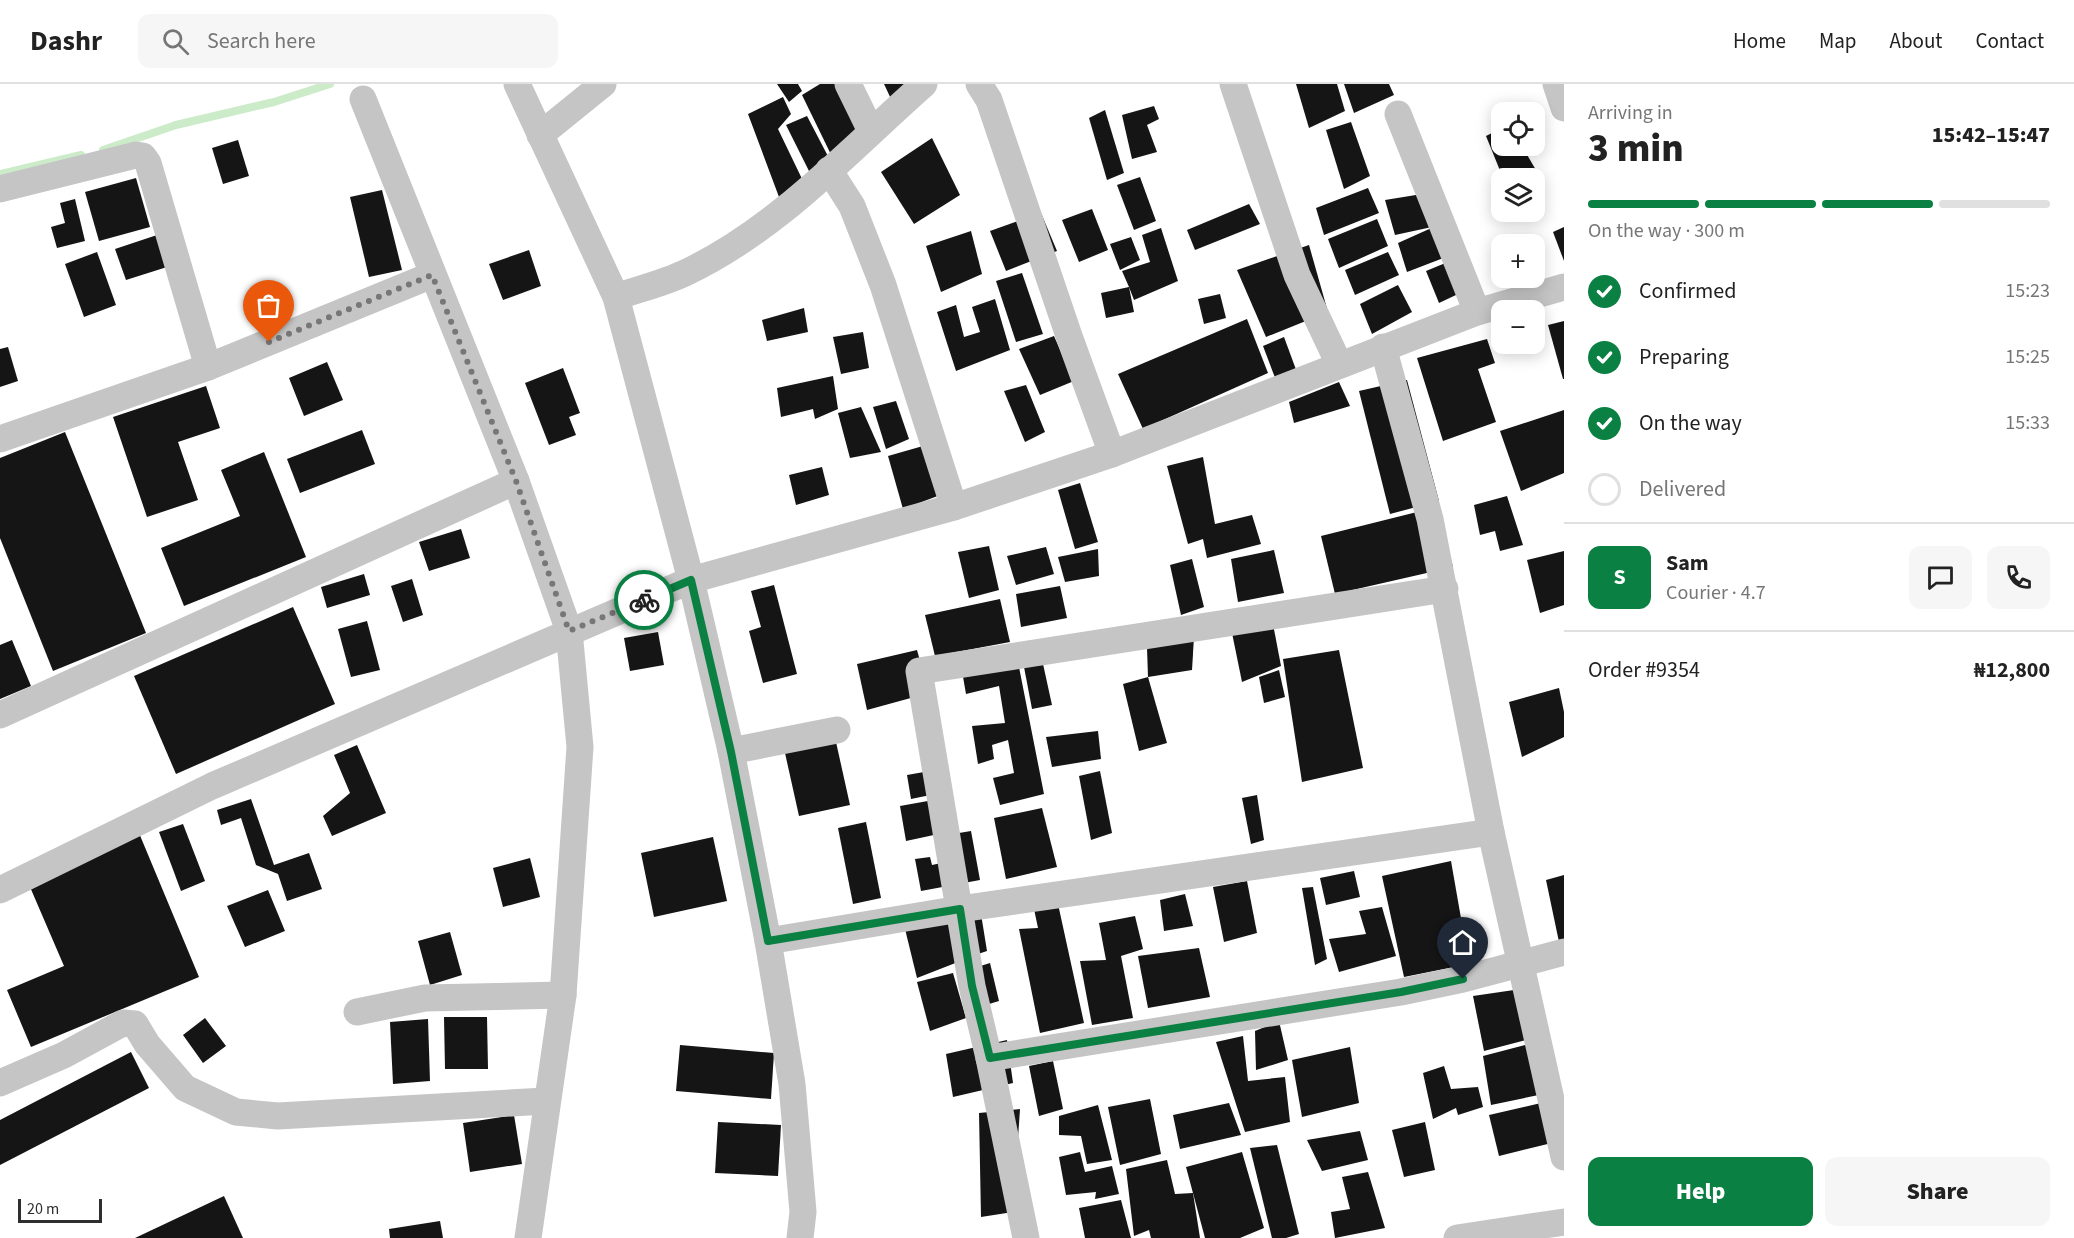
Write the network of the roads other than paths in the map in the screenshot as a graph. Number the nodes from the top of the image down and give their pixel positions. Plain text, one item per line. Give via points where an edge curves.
1 (517, 84) edge
2 (603, 84) edge
3 (848, 84) edge
4 (924, 84) edge
5 (979, 84) edge
6 (1233, 84) edge
7 (1556, 84) edge
8 (363, 99) dead end
9 (1564, 108) edge
10 (1398, 114) dead end
11 (871, 131) junction
12 (540, 135) junction
13 (829, 170) junction
14 (0, 189) edge
15 (432, 275) junction
16 (1564, 287) edge
17 (616, 297) junction
18 (1477, 312) junction
19 (1383, 347) junction
20 (1339, 364) junction
21 (208, 366) junction
22 (0, 439) edge
23 (1112, 454) junction
24 (516, 481) junction
25 (954, 507) junction
26 (691, 580) junction
27 (1445, 590) junction
28 (569, 631) junction
29 (0, 715) edge
30 (837, 730) dead end
31 (731, 752) junction
32 (1491, 832) junction
33 (0, 890) edge
34 (960, 909) junction
35 (768, 941) junction
36 (1564, 952) edge
37 (1521, 965) junction
38 (563, 995) junction
39 (357, 1012) dead end
40 (990, 1058) junction
41 (0, 1083) edge
42 (546, 1101) junction
43 (1564, 1157) edge
44 (1564, 1222) edge
45 (528, 1238) edge
46 (800, 1238) edge
47 (1026, 1238) edge
48 (1457, 1238) edge

1 - 12 street
2 - 12 street
3 - 11 street
4 - 11 street
5 - 23 street via 989,100
6 - 20 street via 1297,275
7 - 9 street
8 - 15 street
10 - 18 street
11 - 13 street
12 - 17 street
13 - 17 street via 796,202 738,244 684,273
13 - 25 street via 852,206 883,285
14 - 21 street via 144,156
15 - 21 street
15 - 24 street
16 - 18 street
17 - 26 street
18 - 19 street
19 - 20 street
19 - 27 street via 1430,519
20 - 23 street
21 - 22 street
23 - 25 street
24 - 28 street
24 - 29 street
25 - 26 street
26 - 28 street
26 - 31 street
27 - 32 street
27 - 34 street via 919,671
28 - 33 street via 212,786
28 - 38 street via 580,747
30 - 31 street
31 - 35 street
32 - 34 street
32 - 37 street
34 - 35 street
34 - 40 street via 972,986
35 - 46 street via 792,1084 803,1212
36 - 37 street
37 - 40 street via 1401,992
37 - 43 street
38 - 39 street via 425,998
38 - 42 street
40 - 47 street
41 - 42 street via 123,1023 135,1024 184,1088 236,1112 278,1116
42 - 45 street
44 - 48 street

